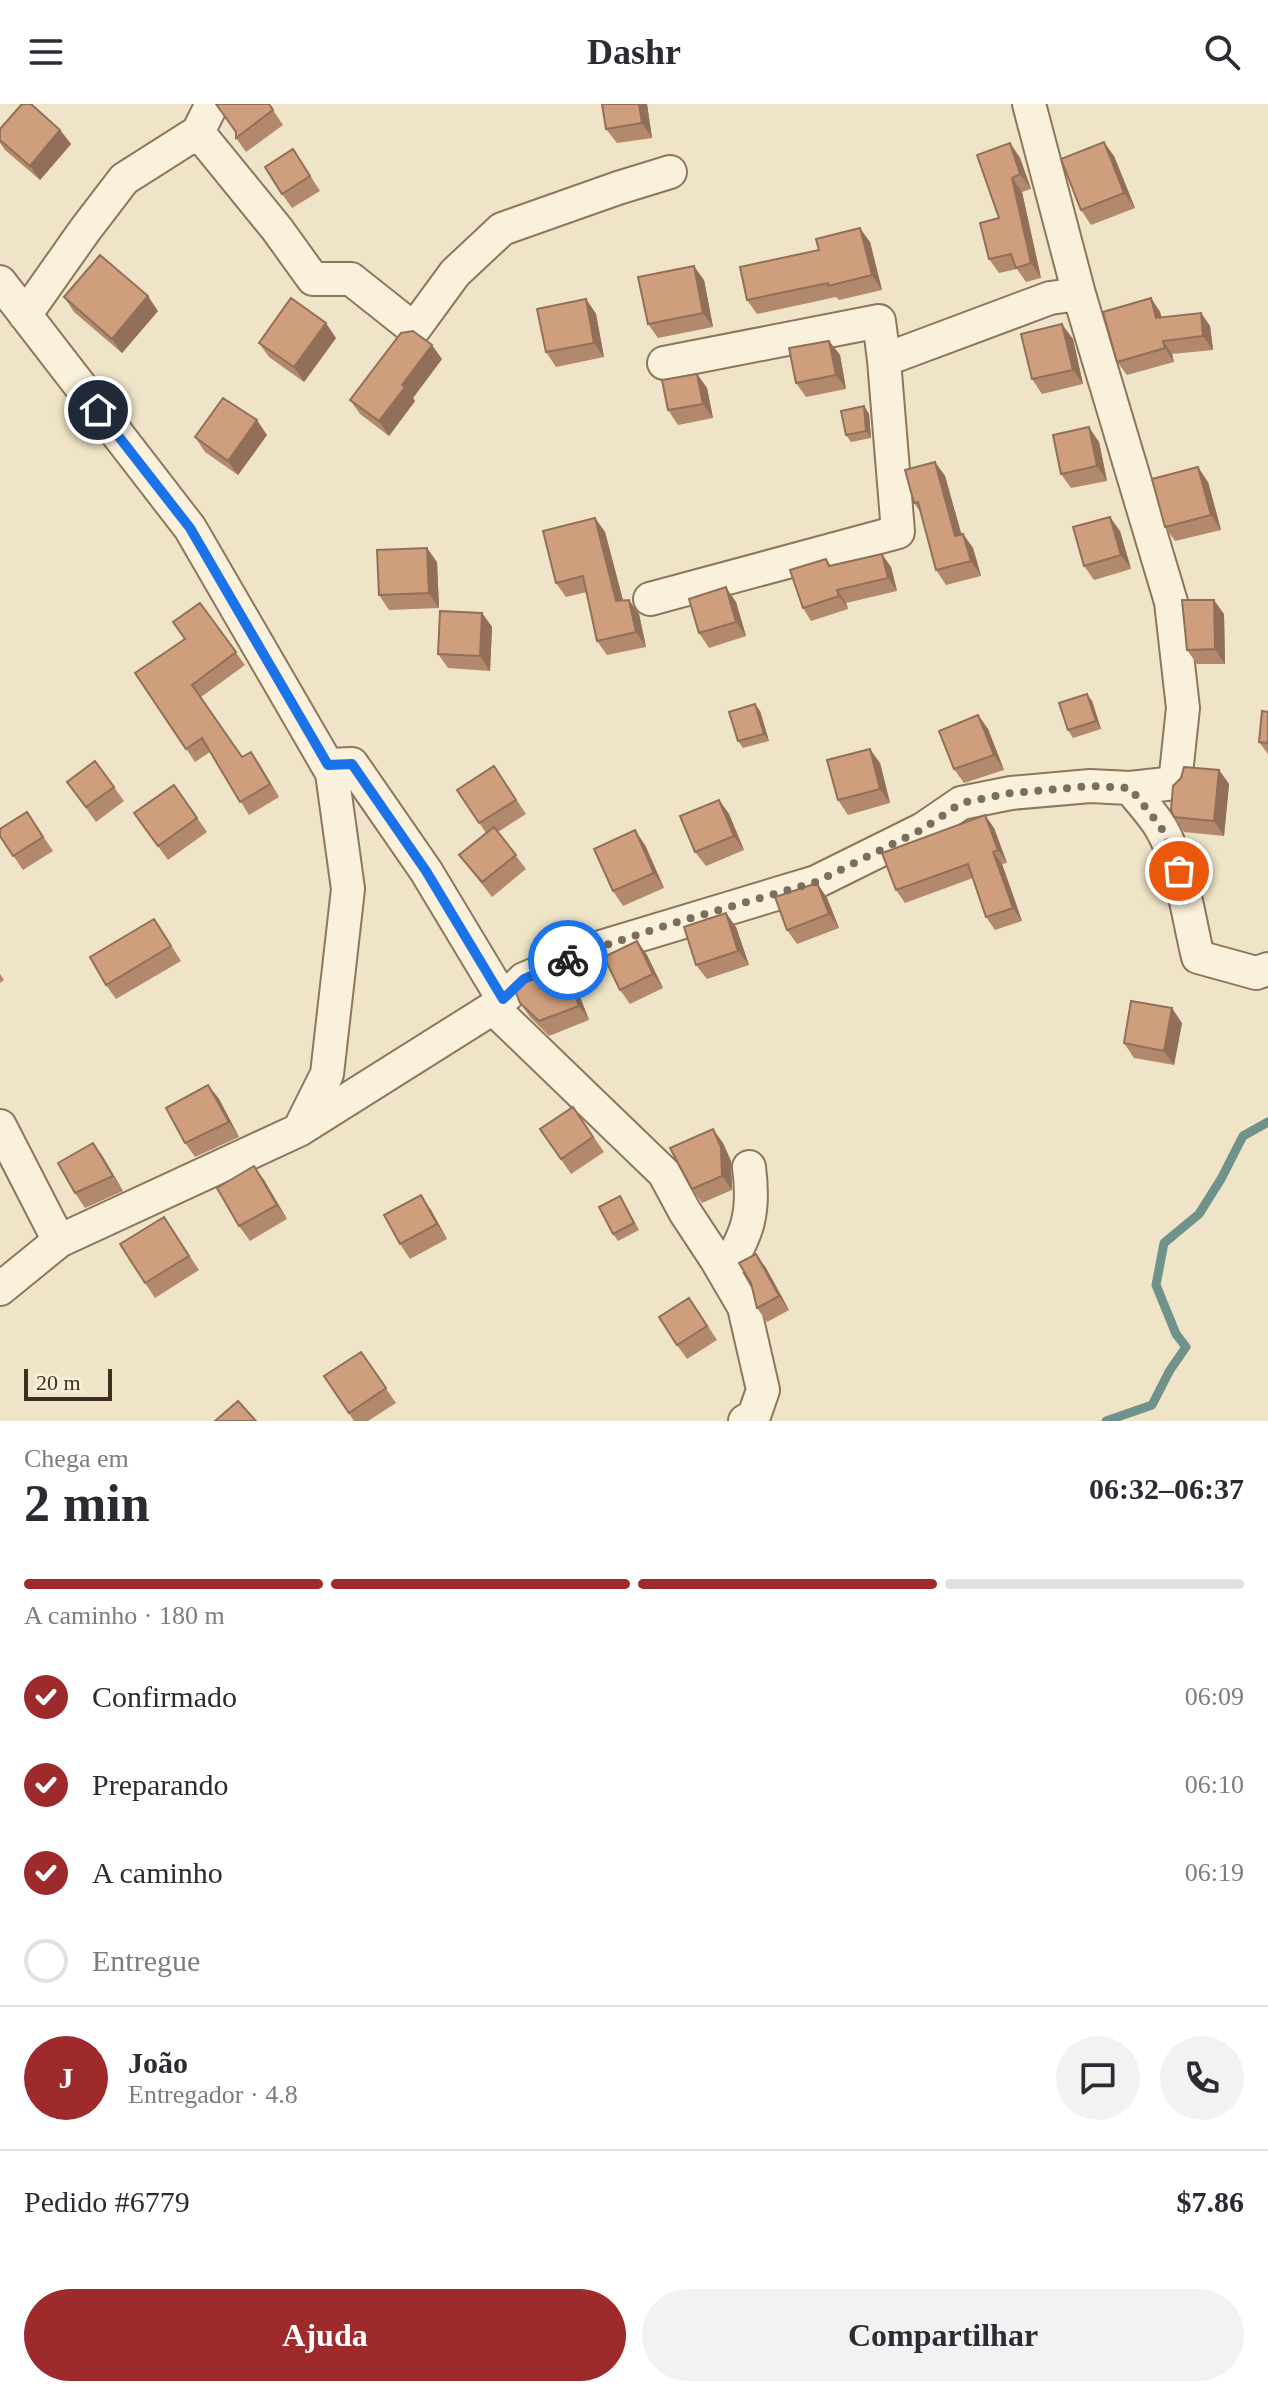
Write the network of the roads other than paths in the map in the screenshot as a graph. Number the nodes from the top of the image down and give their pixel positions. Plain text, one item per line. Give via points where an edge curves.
1 (1029, 104) edge
2 (205, 118) edge
3 (670, 172) dead end
4 (0, 282) edge
5 (1079, 294) junction
6 (25, 315) junction
7 (884, 360) junction
8 (664, 363) dead end
9 (650, 599) dead end
10 (328, 765) junction
11 (1130, 788) junction
12 (1268, 969) edge
13 (498, 1004) junction
14 (0, 1126) edge
15 (299, 1130) junction
16 (749, 1167) dead end
17 (59, 1241) junction
18 (724, 1272) junction
19 (0, 1289) edge
20 (745, 1421) edge

1 - 5 street
2 - 3 street via 313,279 351,279 414,329 455,273 502,229
2 - 6 street via 124,179
4 - 6 street
5 - 7 street via 1050,298
5 - 11 street via 1171,602 1183,708 1175,783
6 - 10 street via 190,528
7 - 8 street via 879,321
7 - 9 street via 898,532
10 - 13 street via 352,764 426,871
10 - 15 street via 348,889 327,1074
11 - 12 street via 1161,827 1179,871 1198,957 1256,973
11 - 13 street via 1011,793 961,803 923,829 816,882 594,949 524,979
13 - 15 street
13 - 18 street via 664,1173
14 - 17 street
15 - 17 street
16 - 18 street via 753,1195 744,1241
17 - 19 street
18 - 20 street via 744,1307 763,1390 754,1416

